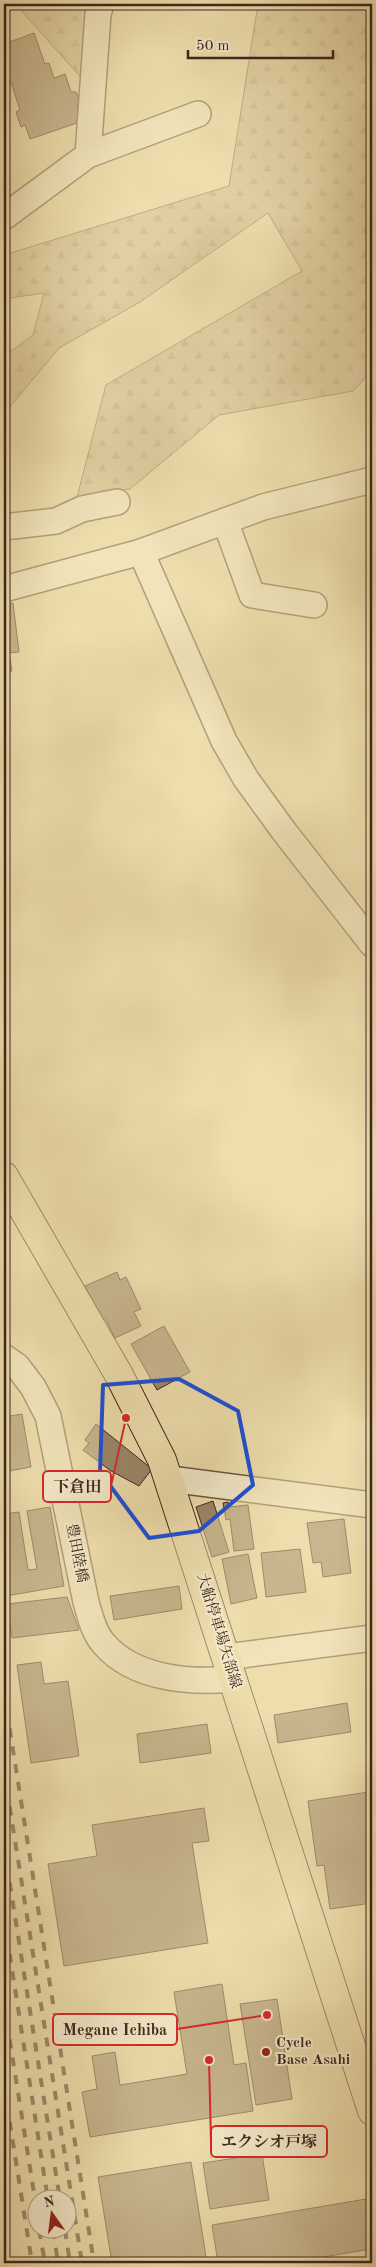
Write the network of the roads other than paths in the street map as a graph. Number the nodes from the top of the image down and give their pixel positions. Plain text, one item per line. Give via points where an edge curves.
1 (101, 4) edge
2 (198, 114) dead end
3 (88, 155) junction
4 (4, 217) edge
5 (371, 485) edge
6 (117, 502) dead end
7 (226, 521) junction
8 (4, 527) edge
9 (142, 552) junction
10 (4, 589) edge
11 (314, 605) dead end
12 (372, 944) edge
13 (4, 1176) edge
14 (4, 1356) edge
15 (170, 1479) junction
16 (372, 1505) edge
17 (372, 1638) edge
18 (230, 1668) junction
19 (372, 2111) edge

1 - 3 street
2 - 3 street
3 - 4 street
5 - 7 street via 263,507
6 - 8 street via 82,509 56,521
7 - 9 street
7 - 11 street via 252,595
9 - 10 street
9 - 12 street via 224,741 246,779
13 - 15 main road, 大船停車場矢部線 via 119,1375
14 - 18 street, 豊田陸橋 via 17,1366 33,1387 48,1416 86,1602 104,1644 123,1660 150,1674 209,1681
15 - 16 street
15 - 18 main road, 大船停車場矢部線
17 - 18 street
18 - 19 main road, 大船停車場矢部線

